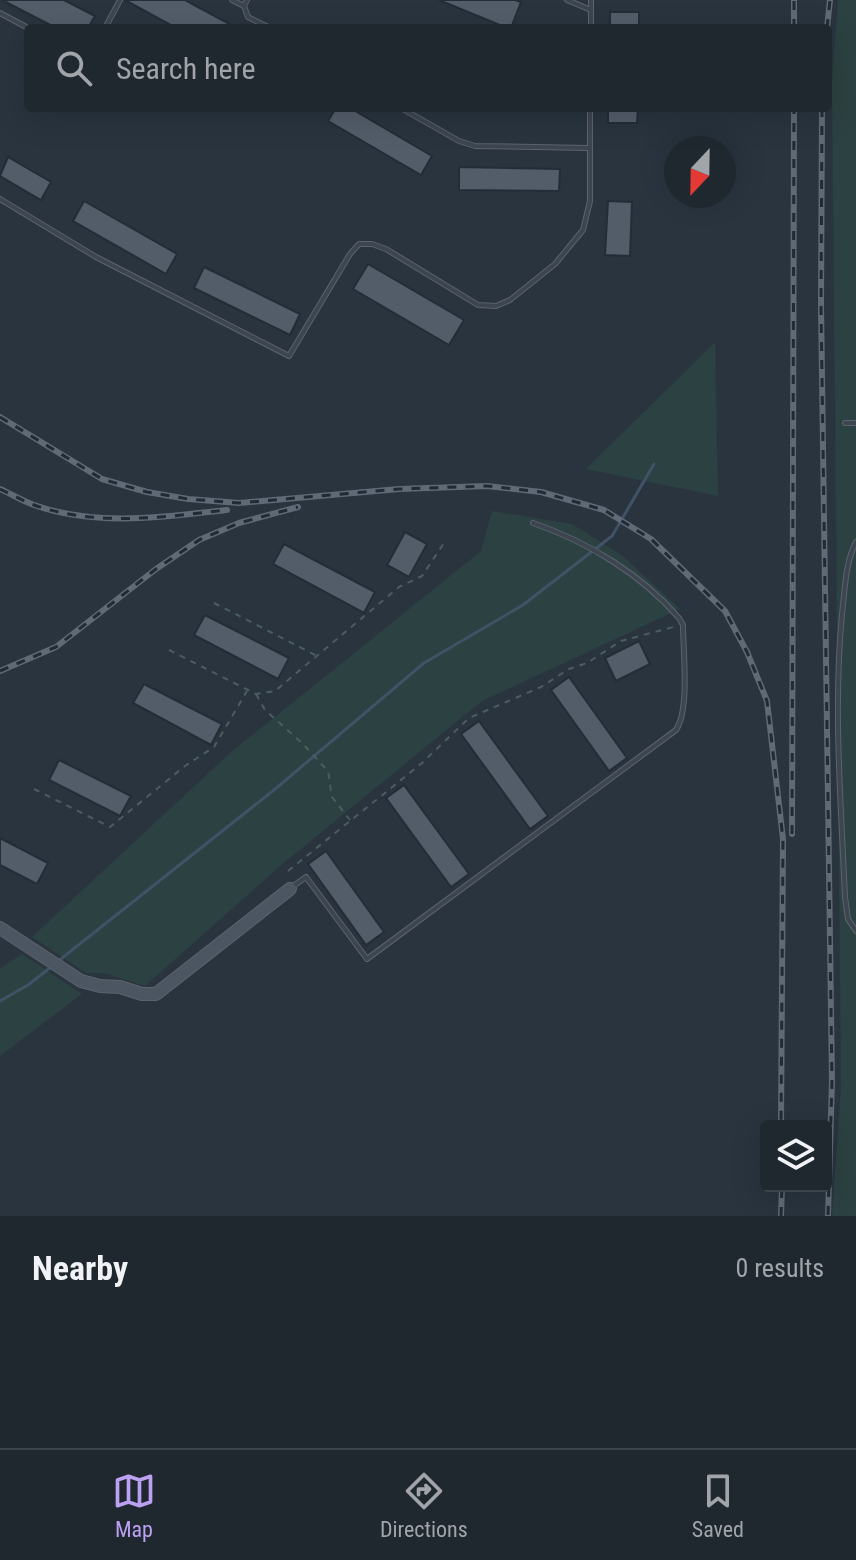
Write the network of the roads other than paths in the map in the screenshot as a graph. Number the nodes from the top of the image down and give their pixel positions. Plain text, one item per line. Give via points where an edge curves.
1 (120, 0) edge
2 (232, 0) edge
3 (247, 0) edge
4 (567, 0) edge
5 (591, 0) edge
6 (244, 6) junction
7 (591, 10) junction
8 (0, 13) edge
9 (107, 24) edge
10 (262, 24) edge
11 (591, 24) edge
12 (24, 26) edge
13 (408, 112) edge
14 (590, 112) edge
15 (590, 148) junction
16 (0, 199) edge
17 (845, 423) dead end
18 (856, 423) edge
19 (533, 523) dead end
20 (856, 542) edge
21 (290, 889) joint
22 (0, 928) edge
23 (856, 931) edge

1 - 9 lane
2 - 6 lane
3 - 6 lane
4 - 7 lane
5 - 7 lane
6 - 10 lane via 248,17
7 - 11 lane
8 - 12 lane
13 - 15 lane via 475,146
14 - 15 lane
15 - 16 lane via 590,201 583,230 555,264 510,300 478,305 386,249 359,244 289,356 96,257
17 - 18 lane
19 - 21 lane via 612,561 646,586 683,625 682,716 676,730 367,959 306,877
20 - 23 lane via 845,588 837,669 845,897
21 - 22 street via 156,994 74,977

